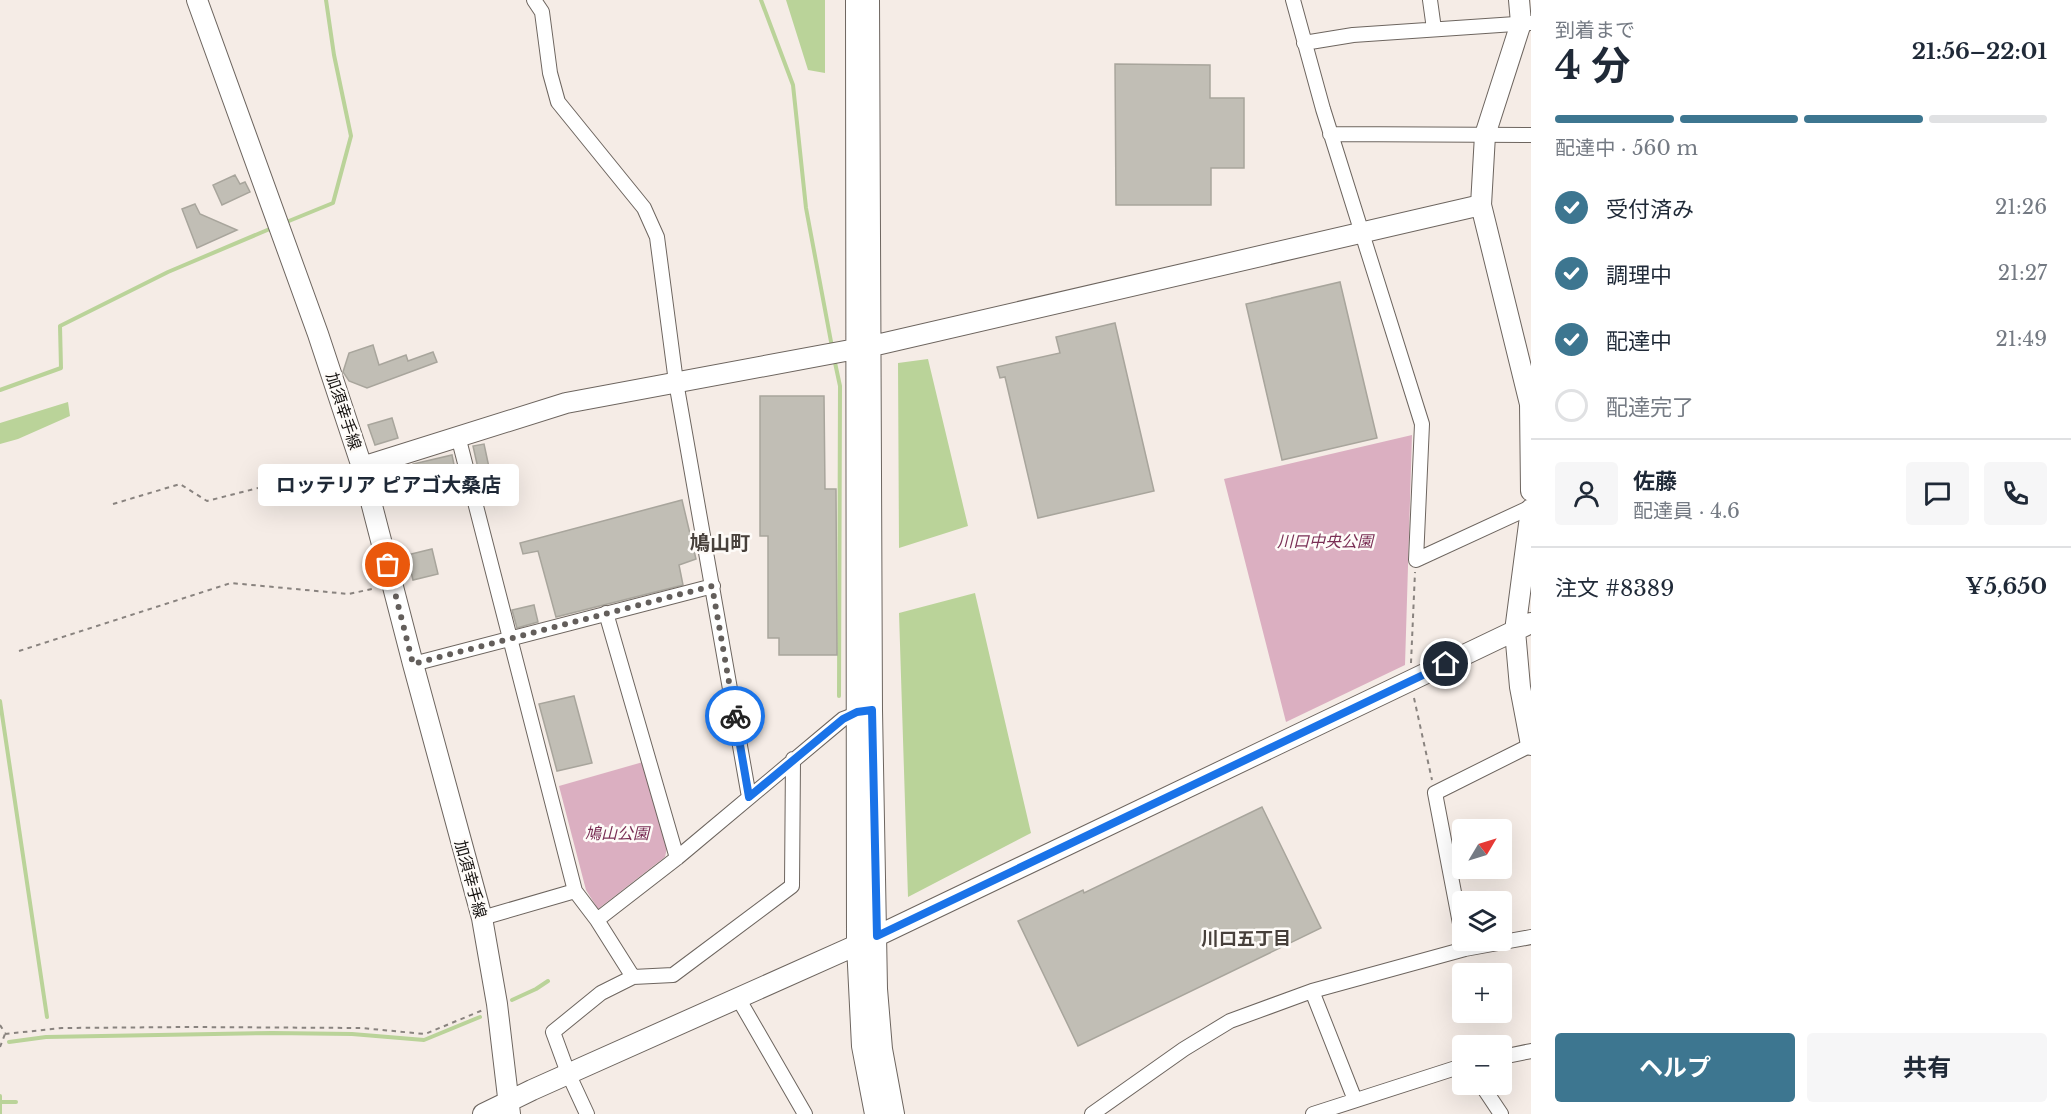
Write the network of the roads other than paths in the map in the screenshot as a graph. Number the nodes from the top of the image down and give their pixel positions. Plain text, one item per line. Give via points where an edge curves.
1 (197, 0) edge
2 (534, 0) edge
3 (856, 0) edge
4 (869, 0) edge
5 (1293, 0) edge
6 (1430, 0) edge
7 (1519, 0) edge
8 (1526, 23) edge
9 (1434, 29) junction
10 (1304, 43) junction
11 (1330, 134) junction
12 (1485, 135) junction
13 (1531, 135) edge
14 (1481, 205) junction
15 (1362, 234) junction
16 (864, 347) junction
17 (676, 382) junction
18 (458, 436) junction
19 (362, 467) junction
20 (1531, 491) edge
21 (1531, 508) edge
22 (712, 586) junction
23 (606, 613) junction
24 (1523, 627) edge
25 (511, 638) junction
26 (413, 664) junction
27 (865, 711) junction
28 (1531, 746) edge
29 (793, 759) junction
30 (749, 797) junction
31 (677, 858) junction
32 (575, 891) junction
33 (1454, 891) edge
34 (482, 918) junction
35 (597, 920) junction
36 (877, 936) junction
37 (1531, 937) edge
38 (1512, 939) edge
39 (857, 945) junction
40 (1452, 948) edge
41 (633, 977) junction
42 (1312, 991) junction
43 (738, 998) junction
44 (1531, 1051) edge
45 (1512, 1055) edge
46 (1452, 1069) edge
47 (568, 1073) junction
48 (1488, 1095) edge
49 (1355, 1100) junction
50 (510, 1107) edge
51 (1320, 1113) edge
52 (483, 1114) edge
53 (587, 1114) edge
54 (806, 1114) edge
55 (875, 1114) edge
56 (894, 1114) edge
57 (1092, 1114) edge
58 (1501, 1114) edge

1 - 19 street, 加須幸手線
2 - 17 street via 542,12 549,73 558,102 644,208 657,237
3 - 16 street
4 - 16 street
5 - 10 street
6 - 9 street
7 - 8 street
8 - 9 street
8 - 12 street
9 - 10 street
10 - 11 street
11 - 12 street
11 - 15 street
12 - 13 street
12 - 14 street
14 - 15 street
14 - 20 street via 1530,404
15 - 16 street
15 - 21 street via 1422,424 1416,560
16 - 17 street
16 - 27 street
17 - 18 street via 566,403
17 - 22 street
18 - 19 street
18 - 25 street
19 - 26 street, 加須幸手線
21 - 24 street
22 - 23 street
22 - 30 street
23 - 25 street
23 - 31 street
24 - 28 street via 1520,687
24 - 36 street
25 - 26 street
25 - 32 street
26 - 34 street, 加須幸手線
27 - 29 street via 843,719
27 - 36 street
27 - 39 street
28 - 33 street via 1435,793
29 - 30 street
29 - 41 street via 792,886 673,975
30 - 31 street
31 - 35 street
32 - 34 street
32 - 35 street
34 - 50 street, 加須幸手線
35 - 41 street
36 - 39 street
36 - 56 street via 882,1049
37 - 38 street
39 - 43 street
39 - 55 street via 862,1046
40 - 42 street
41 - 47 street via 601,993 553,1032
42 - 49 street
42 - 57 street via 1230,1021
43 - 47 street
43 - 54 street
44 - 45 street
46 - 49 street
47 - 50 street
47 - 53 street
48 - 58 street
49 - 51 street
50 - 52 street

